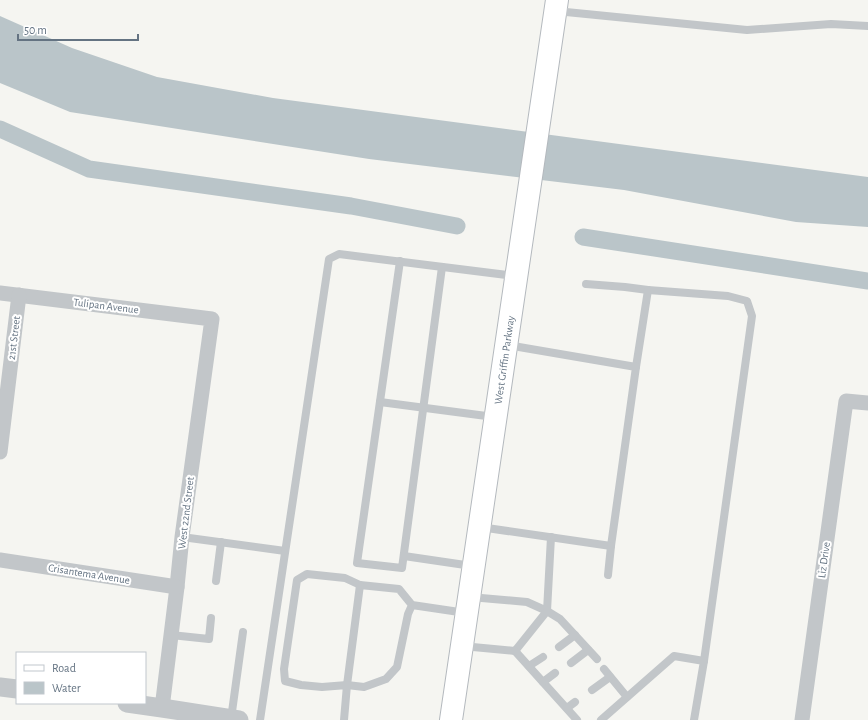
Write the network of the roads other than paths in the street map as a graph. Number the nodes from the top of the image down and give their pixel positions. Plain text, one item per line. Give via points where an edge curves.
1 (556, 5) edge
2 (868, 26) edge
3 (400, 261) junction
4 (442, 267) junction
5 (516, 276) junction
6 (586, 284) dead end
7 (648, 290) junction
8 (0, 293) edge
9 (19, 295) junction
10 (212, 319) joint
11 (506, 345) junction
12 (636, 367) junction
13 (380, 402) junction
14 (868, 403) edge
15 (424, 407) junction
16 (495, 417) junction
17 (0, 452) edge
18 (479, 527) junction
19 (182, 537) junction
20 (551, 537) junction
21 (221, 542) junction
22 (611, 546) junction
23 (285, 551) junction
24 (404, 556) junction
25 (0, 560) edge
26 (473, 566) junction
27 (608, 575) dead end
28 (216, 581) dead end
29 (360, 585) junction
30 (177, 587) junction
31 (412, 605) junction
32 (468, 605) junction
33 (547, 611) junction
34 (211, 618) dead end
35 (243, 632) dead end
36 (171, 635) junction
37 (575, 635) junction
38 (462, 646) junction
39 (559, 647) dead end
40 (588, 650) junction
41 (515, 651) junction
42 (543, 657) dead end
43 (597, 659) dead end
44 (704, 661) junction
45 (571, 663) dead end
46 (529, 666) junction
47 (604, 669) dead end
48 (555, 673) dead end
49 (610, 676) junction
50 (543, 682) junction
51 (347, 685) junction
52 (0, 687) edge
53 (16, 689) edge
54 (592, 690) dead end
55 (628, 697) junction
56 (575, 702) dead end
57 (134, 704) edge
58 (162, 708) junction
59 (567, 708) junction
60 (235, 719) edge
61 (260, 720) edge
62 (344, 720) edge
63 (451, 720) edge
64 (577, 720) edge
65 (601, 720) edge
66 (694, 720) edge
67 (802, 720) edge

1 - 2 lane via 747,30 831,24
1 - 5 main road, West Griffin Parkway
3 - 4 lane
3 - 13 lane
3 - 23 lane via 339,254 329,259
4 - 5 lane
4 - 15 lane
5 - 11 main road, West Griffin Parkway
6 - 7 lane
7 - 12 lane
7 - 44 lane via 728,296 747,301 752,316
8 - 9 street, Tulipan Avenue
9 - 10 street, Tulipan Avenue
9 - 17 street, 21st Street
10 - 19 street, West 22nd Street
11 - 12 lane
11 - 16 main road, West Griffin Parkway
12 - 22 lane
13 - 15 lane
13 - 24 lane via 357,563 402,568
14 - 67 street, Liz Drive via 846,400
15 - 16 lane
15 - 24 lane
16 - 18 main road, West Griffin Parkway
18 - 20 lane
18 - 26 main road, West Griffin Parkway
19 - 21 lane
19 - 30 street, West 22nd Street
20 - 22 lane
20 - 33 lane
21 - 23 lane
21 - 28 lane
22 - 27 lane
23 - 61 lane
24 - 26 lane
25 - 30 street, Crisantema Avenue
26 - 32 main road, West Griffin Parkway
29 - 31 lane via 399,589
29 - 51 lane
29 - 51 lane via 345,578 307,574 297,580 284,669 285,682 301,686
30 - 36 street, West 22nd Street
31 - 32 lane
31 - 51 lane via 397,667 386,679 364,687
32 - 33 lane via 527,602
32 - 38 main road, West Griffin Parkway
33 - 37 lane via 560,619
33 - 41 lane
34 - 36 lane via 209,639
35 - 60 lane
36 - 58 street, West 22nd Street
37 - 39 lane
37 - 40 lane
38 - 41 lane
38 - 63 main road, West Griffin Parkway
40 - 43 lane
40 - 45 lane
41 - 46 lane
42 - 46 lane
44 - 55 lane via 674,656
44 - 66 lane
46 - 50 lane
47 - 49 lane
48 - 50 lane
49 - 54 lane
49 - 55 lane
50 - 59 lane
51 - 62 lane
52 - 53 street
55 - 65 lane
56 - 59 lane
57 - 58 street
58 - 60 street
59 - 64 lane

